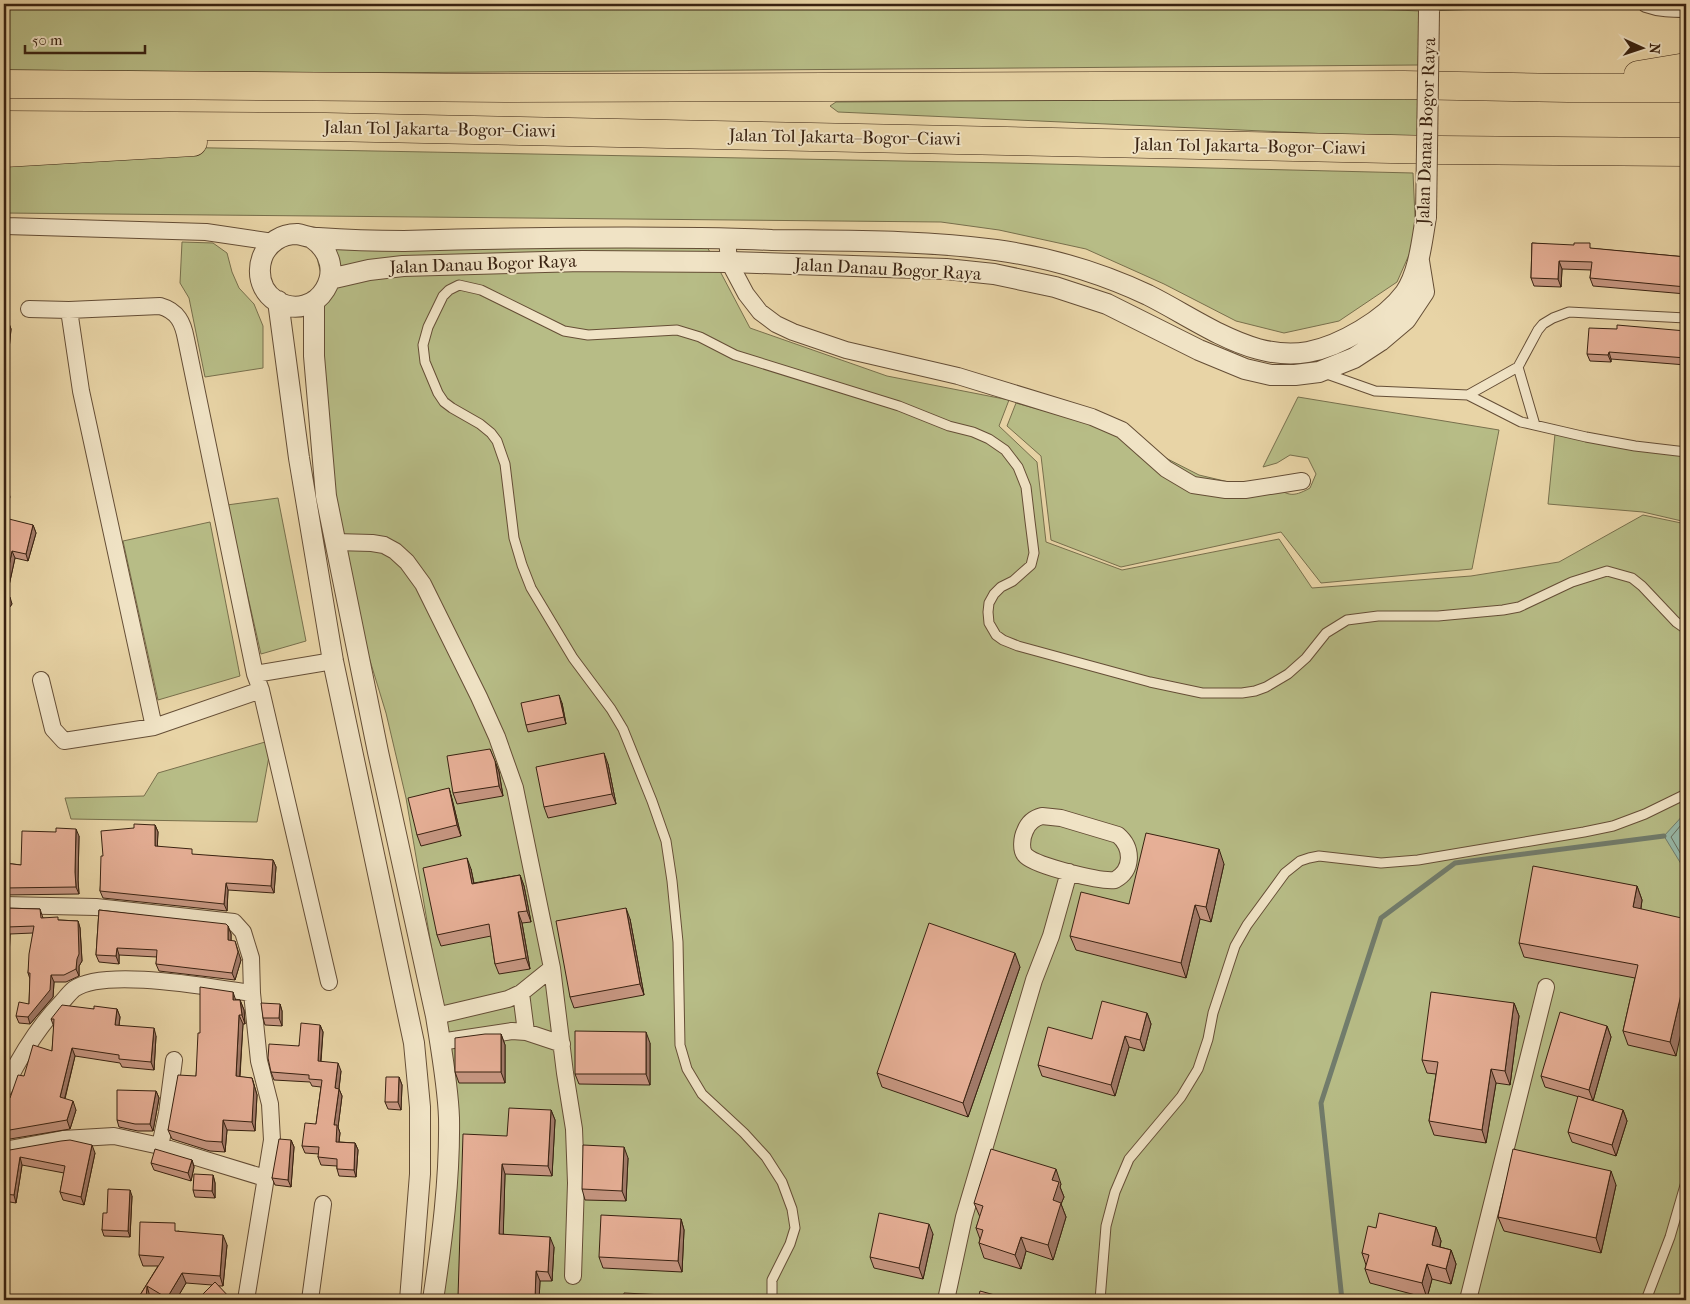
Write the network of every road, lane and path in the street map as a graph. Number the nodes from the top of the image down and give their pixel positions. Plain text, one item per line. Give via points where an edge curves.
1 (1646, 4) edge
2 (1429, 7) edge
3 (1686, 9) edge
4 (1686, 67) edge
5 (4, 84) edge
6 (1568, 88) junction
7 (1686, 88) edge
8 (4, 124) edge
9 (339, 127) junction
10 (1610, 150) junction
11 (1686, 152) edge
12 (4, 153) edge
13 (1686, 162) edge
14 (4, 224) edge
15 (312, 238) junction
16 (727, 238) junction
17 (274, 242) junction
18 (1419, 259) junction
19 (729, 262) junction
20 (330, 279) junction
21 (278, 301) junction
22 (314, 301) junction
23 (29, 309) dead end
24 (69, 310) junction
25 (1686, 318) edge
26 (1518, 367) junction
27 (1319, 372) junction
28 (1468, 395) junction
29 (1535, 425) junction
30 (1686, 452) edge
31 (1302, 481) dead end
32 (335, 542) junction
33 (1686, 629) edge
34 (333, 661) junction
35 (255, 674) junction
36 (41, 680) dead end
37 (261, 690) junction
38 (154, 727) junction
39 (1686, 794) edge
40 (1069, 872) junction
41 (4, 905) edge
42 (552, 968) junction
43 (329, 982) dead end
44 (1546, 987) dead end
45 (252, 993) junction
46 (521, 993) junction
47 (436, 1016) junction
48 (526, 1032) junction
49 (440, 1042) junction
50 (562, 1044) junction
51 (174, 1060) dead end
52 (4, 1089) edge
53 (160, 1146) junction
54 (4, 1150) edge
55 (265, 1178) junction
56 (1686, 1182) edge
57 (323, 1204) dead end
58 (573, 1276) dead end
59 (246, 1300) edge
60 (310, 1300) edge
61 (410, 1300) edge
62 (433, 1300) edge
63 (772, 1300) edge
64 (946, 1300) edge
65 (1100, 1300) edge
66 (1468, 1300) edge
67 (1646, 1300) edge

1 - 3 street
2 - 18 street, Jalan Danau Bogor Raya, bridge via 1426,217
4 - 6 highway
5 - 6 highway via 475,88 1404,85
6 - 7 highway
8 - 9 highway, Jalan Tol Jakarta–Bogor–Ciawi
9 - 10 highway, Jalan Tol Jakarta–Bogor–Ciawi via 1429,150
9 - 12 highway via 257,138
10 - 11 highway, Jalan Tol Jakarta–Bogor–Ciawi
10 - 13 highway
14 - 17 street via 206,232
15 - 16 street, Jalan Danau Bogor Raya via 381,241
15 - 17 street via 296,234
15 - 20 street via 328,256
16 - 18 street, Jalan Danau Bogor Raya via 936,244 1038,257 1093,273 1145,294 1260,350 1283,353 1312,352 1372,323 1406,291
16 - 19 street
17 - 21 street via 263,255 260,272 265,289
18 - 27 street, Jalan Danau Bogor Raya via 1424,292 1406,319 1354,358
19 - 20 street, Jalan Danau Bogor Raya via 582,261 403,266
19 - 27 street, Jalan Danau Bogor Raya via 946,268 994,274 1055,287 1107,304 1244,369 1271,375
19 - 31 street via 746,294 760,312 776,324 846,350 958,376 1092,417 1122,430 1166,469 1193,485 1245,490
20 - 22 street
21 - 22 street via 296,306
21 - 34 street via 299,458
22 - 32 street via 314,356 326,496
23 - 24 street
24 - 35 street via 160,306 169,308 182,325
24 - 38 street via 81,391
25 - 26 lane via 1569,312 1547,321 1538,330
26 - 28 lane
26 - 29 lane
27 - 28 lane via 1376,391
28 - 29 lane via 1521,422
29 - 30 lane via 1635,446
32 - 42 street via 384,545 407,562 423,584 479,697 515,788
32 - 47 street
33 - 63 lane via 1632,578 1607,571 1572,582 1519,607 1504,610 1347,620 1326,633 1296,668 1277,682 1255,691 1202,693 1038,652 1003,640 989,623 988,612 994,594 1025,572 1034,553 1026,487 1018,467 1005,450 989,438 899,406 734,355 700,337 677,330 588,335 564,331 480,290 459,285 449,290 428,327 423,346 424,362 444,402 480,424 497,441 505,464 514,538 522,565 573,658 623,729 666,841 678,942 680,1045 686,1069 702,1094 766,1157 782,1182 792,1209 795,1228 772,1280
34 - 35 street
34 - 61 street via 414,1043 420,1107 420,1174
35 - 37 street
36 - 38 street via 53,729 64,742
37 - 38 street
37 - 43 street
39 - 65 lane via 1621,823 1575,833 1418,860 1380,863 1319,856 1300,860 1292,866 1246,925 1234,946 1198,1069 1181,1097 1129,1159 1115,1192 1106,1226
40 - 40 street via 1100,880 1115,880 1127,867 1129,850 1112,832 1061,818 1042,816 1031,821 1023,833 1024,854 1038,863
40 - 64 street via 964,1217
41 - 45 street via 96,907 234,922 243,932 251,958
42 - 46 street
42 - 50 street
44 - 66 street
45 - 52 street via 186,984 103,979 75,989 47,1017 17,1062
45 - 55 street via 259,1061 270,1104 272,1140
46 - 47 street
46 - 48 street
47 - 49 street
48 - 49 street
48 - 50 street
49 - 62 street via 449,1117 446,1193
50 - 58 street via 574,1129
51 - 53 street
53 - 54 street via 114,1136 63,1139
53 - 55 street
55 - 59 street
56 - 67 lane via 1670,1237
57 - 60 street

